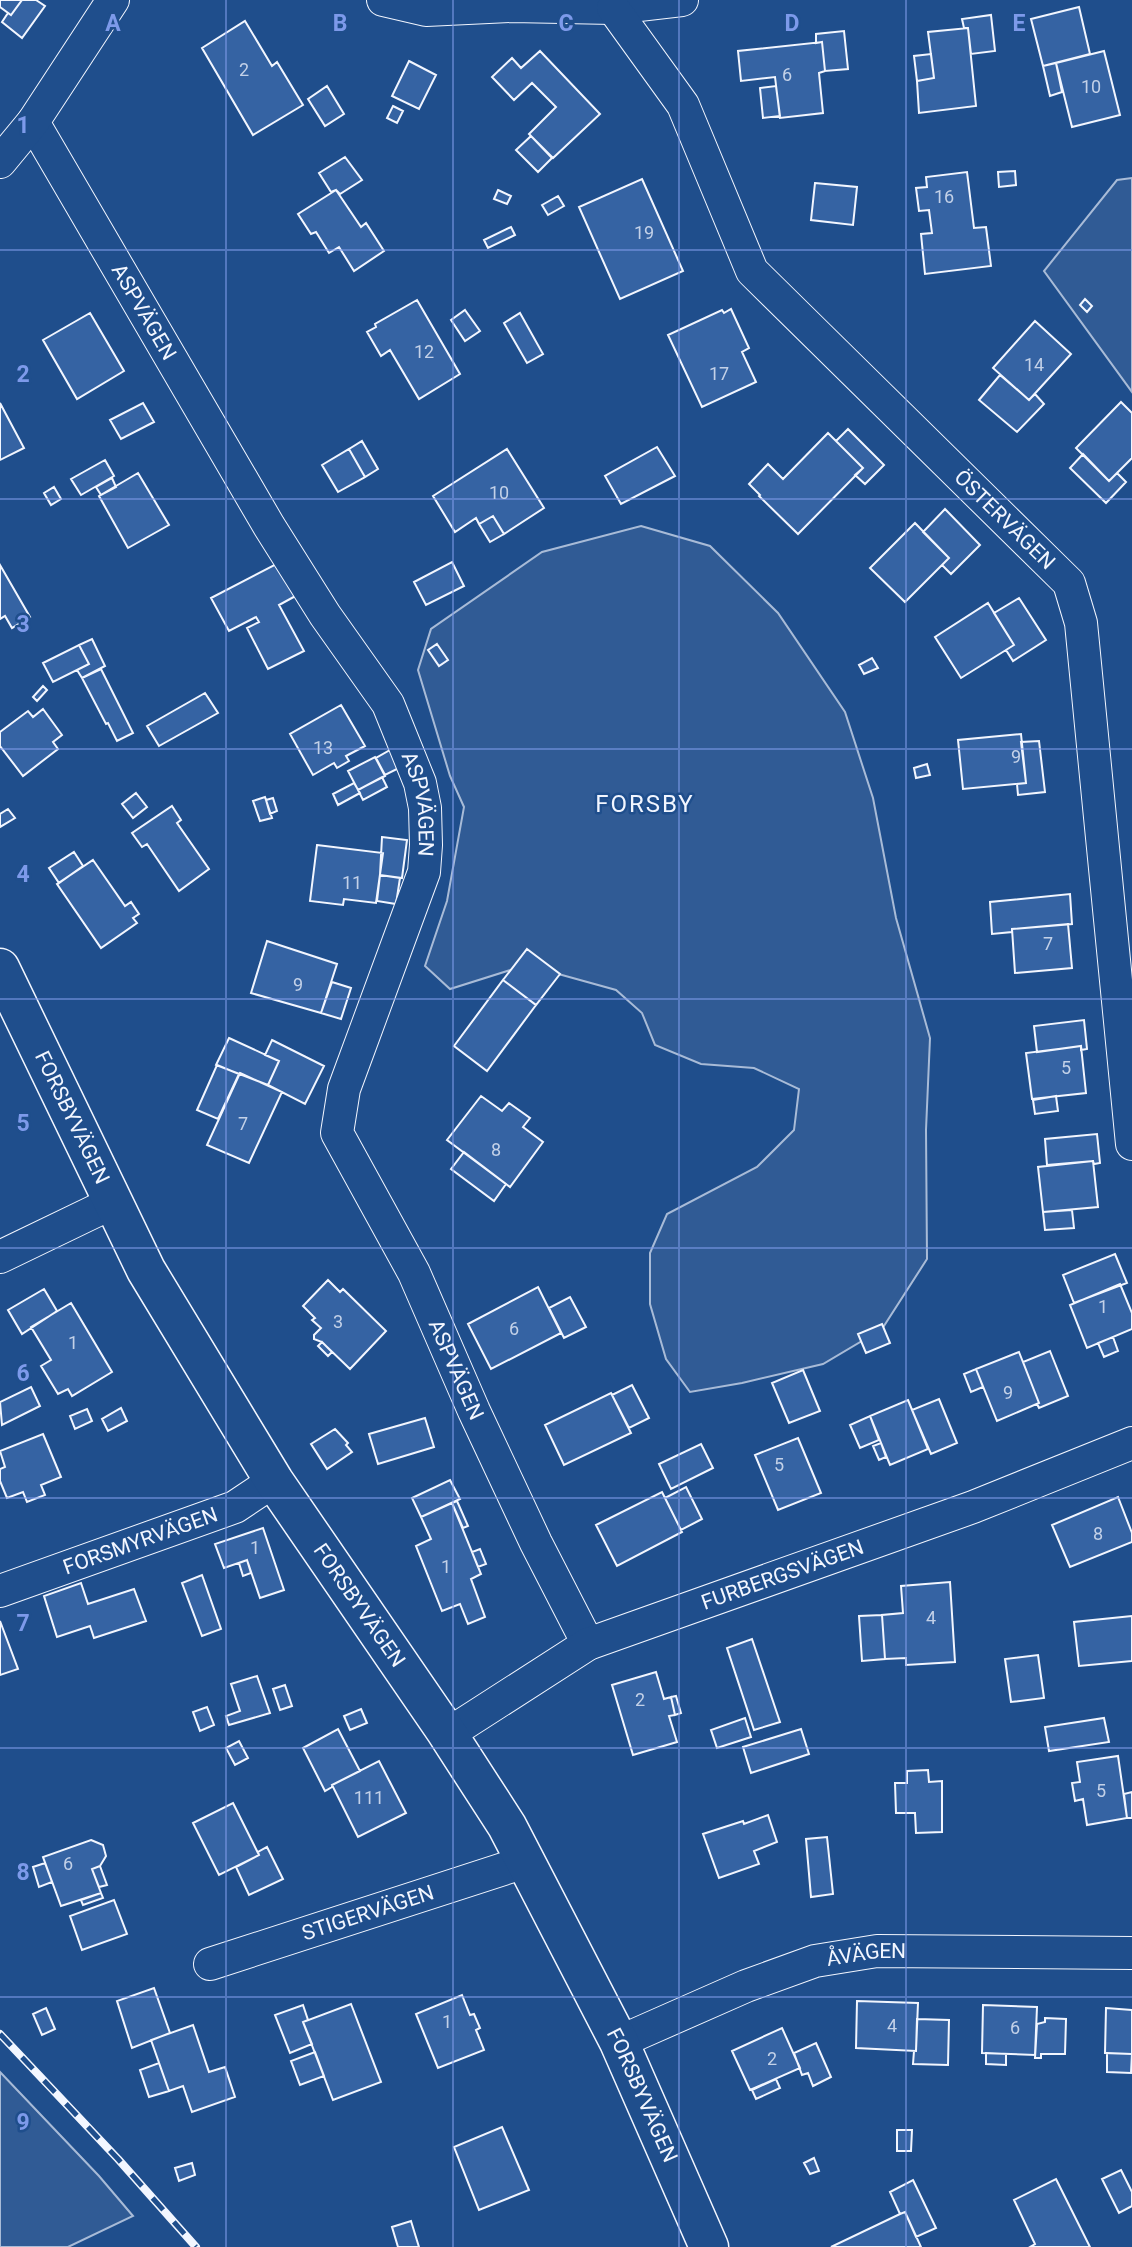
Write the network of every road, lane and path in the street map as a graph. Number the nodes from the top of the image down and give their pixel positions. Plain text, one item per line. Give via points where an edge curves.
1 (113, 0) edge
2 (383, 0) edge
3 (682, 0) edge
4 (613, 8) junction
5 (33, 122) junction
6 (0, 162) edge
7 (0, 968) edge
8 (10, 1016) edge
9 (1132, 1144) edge
10 (114, 1202) junction
11 (0, 1257) edge
12 (1132, 1443) edge
13 (274, 1481) junction
14 (0, 1591) edge
15 (588, 1644) junction
16 (445, 1730) junction
17 (525, 1862) junction
18 (1132, 1953) edge
19 (210, 1964) dead end
20 (619, 2042) junction
21 (709, 2247) edge

1 - 5 street
2 - 4 street via 426,10
3 - 4 street
4 - 9 street, ÖSTERVÄGEN via 682,106 752,271 1069,583 1081,623
5 - 6 street
5 - 15 street, ASPVÄGEN via 269,526 388,704 420,783 425,808 424,872 344,1089 337,1133 414,1273 474,1411
7 - 8 street, FORSBYVÄGEN
8 - 10 street, FORSBYVÄGEN
10 - 11 street
10 - 13 street, FORSBYVÄGEN via 146,1270
12 - 15 street, FURBERGSVÄGEN via 973,1507
13 - 14 street, FORSMYRVÄGEN via 234,1507
13 - 16 street, FORSBYVÄGEN
15 - 16 street, FURBERGSVÄGEN via 462,1724
16 - 17 street, FORSBYVÄGEN
17 - 19 street, STIGERVÄGEN
17 - 20 street, FORSBYVÄGEN
18 - 20 street, ÅVÄGEN via 877,1951 815,1961
20 - 21 street, FORSBYVÄGEN

